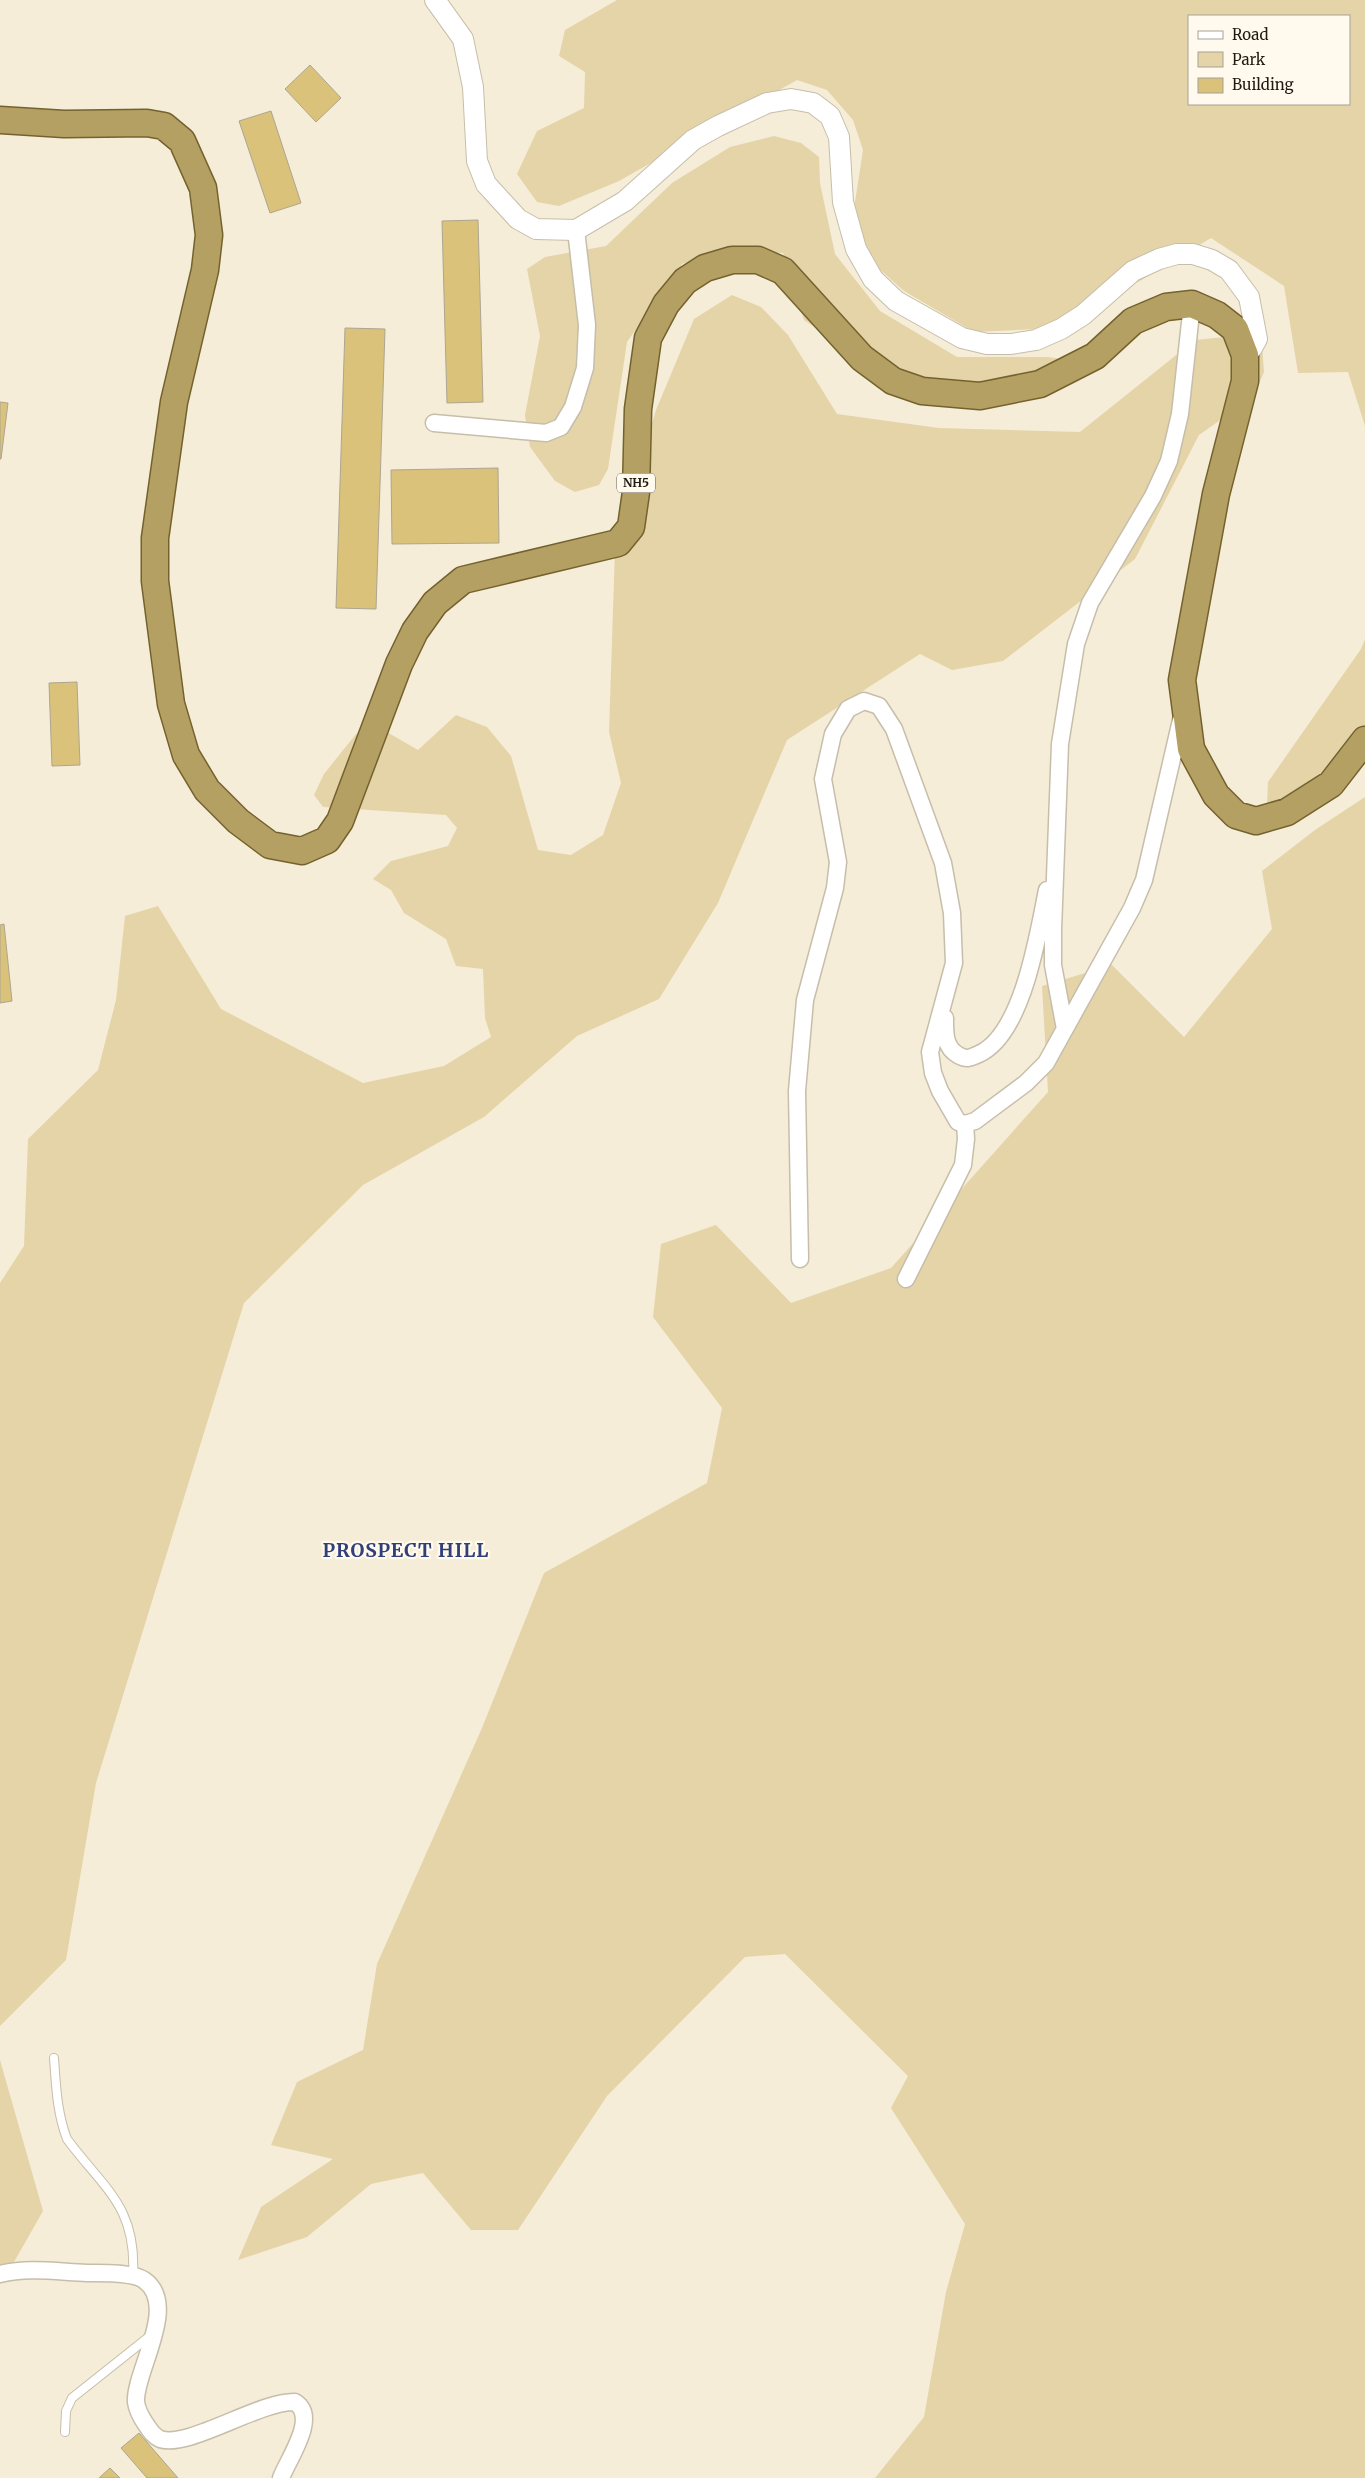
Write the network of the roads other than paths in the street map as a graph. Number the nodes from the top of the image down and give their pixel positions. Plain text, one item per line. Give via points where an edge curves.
1 (435, 0) edge
2 (0, 120) edge
3 (576, 230) junction
4 (1192, 304) junction
5 (1245, 355) junction
6 (434, 423) dead end
7 (1185, 703) junction
8 (1365, 740) edge
9 (1056, 843) junction
10 (946, 993) junction
11 (1065, 1029) junction
12 (965, 1124) junction
13 (800, 1259) dead end
14 (906, 1279) dead end
15 (54, 2058) dead end
16 (0, 2274) edge
17 (133, 2276) junction
18 (155, 2331) junction
19 (65, 2432) dead end
20 (281, 2478) edge

1 - 3 street via 463,39 473,86 477,161 486,184 518,219 536,229
2 - 4 highway, NH5 via 164,126 182,141 203,188 209,235 205,270 174,402 155,538 155,581 170,695 186,755 207,790 238,821 270,845 302,851 327,840 340,821 399,664 435,603 463,580 618,543 631,527 636,492 638,409 648,338 666,304 685,281 705,268 732,260 758,260 783,271 862,358 893,381 922,391 980,396 1040,384 1095,356 1133,321 1166,307
3 - 5 street via 625,201 693,140 718,126 767,103 791,99 813,103 830,116 839,137 843,202 856,248 873,279 896,301 962,338 986,344 1011,344 1036,340 1061,330 1133,271 1159,259 1193,254 1229,270 1249,296 1257,339
3 - 6 street via 588,343 574,407 561,427 546,433
4 - 5 highway via 1217,315 1235,330
4 - 9 street via 1180,414 1169,461 1153,496 1090,602 1076,644 1060,744
5 - 7 highway via 1246,380 1216,494 1182,680
7 - 8 highway via 1191,749 1216,795 1236,815 1256,821 1287,812 1331,784
7 - 11 street via 1144,880 1132,908
9 - 10 street via 1024,988 1000,1036 988,1050 970,1058 953,1052 945,1038
9 - 11 street via 1053,965
10 - 12 street via 930,1052 933,1073 958,1122
10 - 13 street via 954,963 952,912 942,863 894,730 879,706 864,701 848,709 833,734 823,779 838,862 835,888 804,1009 797,1091
11 - 12 street via 1046,1063 1026,1083 975,1121
12 - 14 street via 963,1165
15 - 17 lane via 63,2130 71,2146 120,2205 132,2236
16 - 17 street via 25,2271
17 - 18 street via 144,2280 153,2292 157,2314
18 - 19 lane via 72,2398 64,2420
18 - 20 street via 136,2403 151,2432 160,2439 185,2438 274,2404 295,2402 304,2411 305,2419

